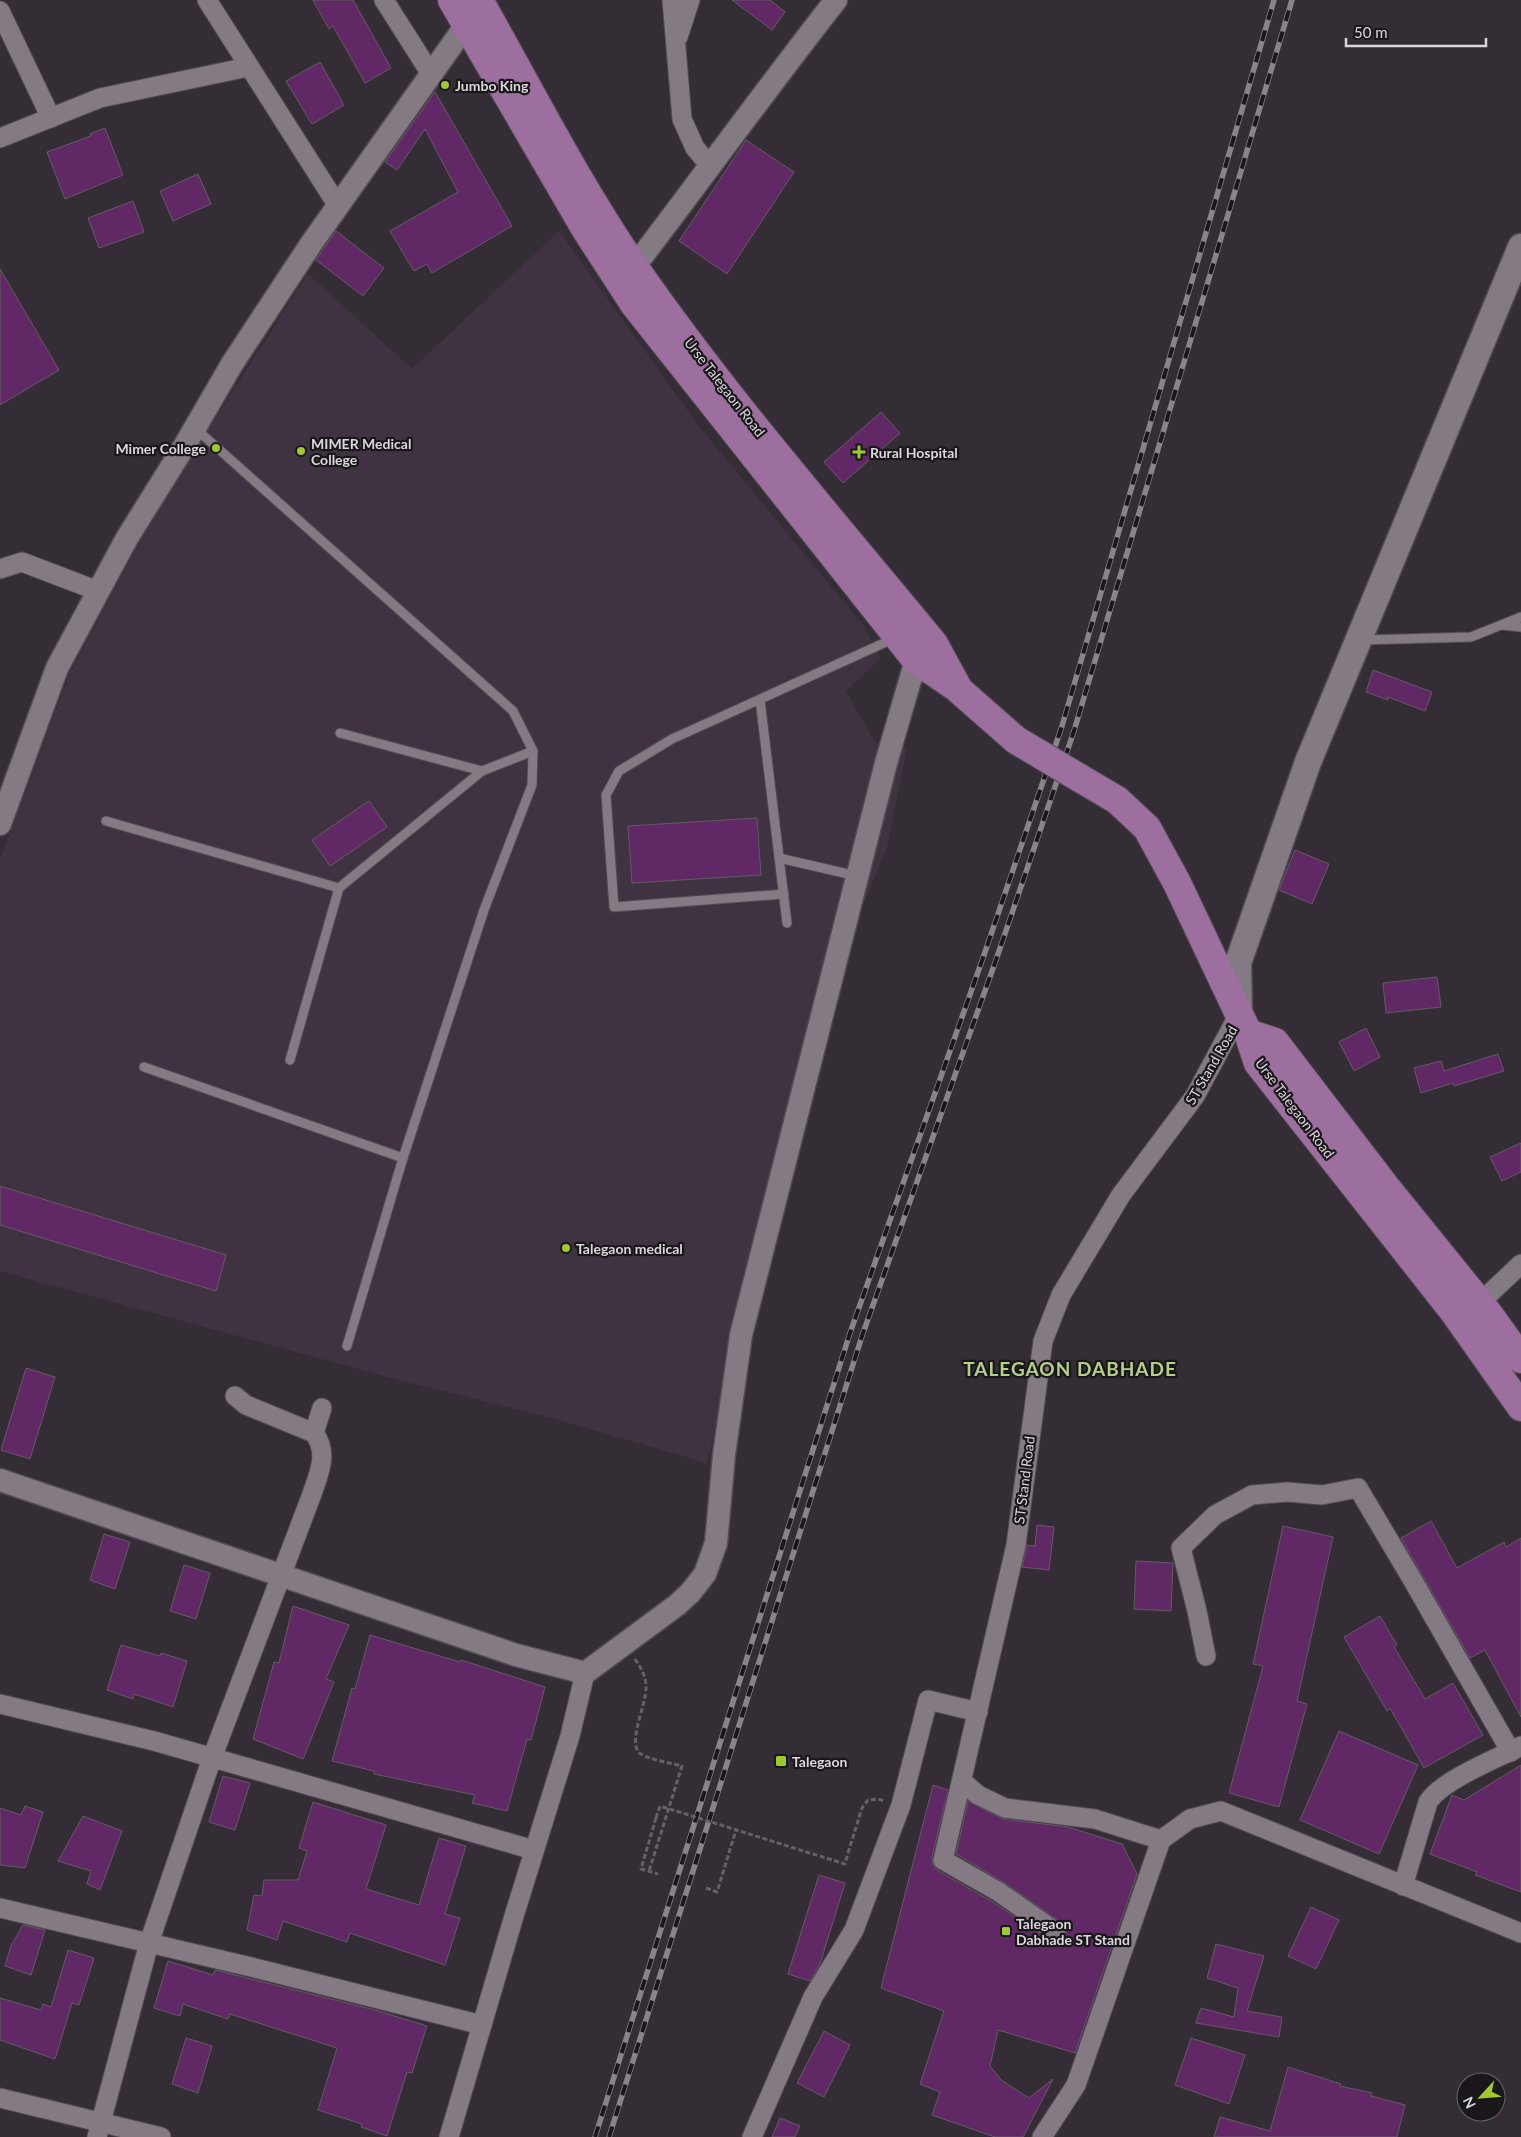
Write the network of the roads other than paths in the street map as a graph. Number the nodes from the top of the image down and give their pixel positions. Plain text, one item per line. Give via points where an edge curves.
1 (208, 0) edge
2 (384, 0) edge
3 (452, 0) edge
4 (672, 0) edge
5 (690, 0) edge
6 (836, 0) edge
7 (0, 11) edge
8 (477, 12) edge
9 (677, 42) junction
10 (248, 67) junction
11 (431, 74) junction
12 (52, 118) junction
13 (0, 138) edge
14 (711, 167) junction
15 (338, 206) junction
16 (1521, 247) edge
17 (634, 266) junction
18 (195, 428) junction
19 (0, 569) edge
20 (98, 591) junction
21 (1521, 617) edge
22 (1502, 625) junction
23 (1521, 627) edge
24 (897, 636) junction
25 (1358, 640) junction
26 (916, 660) junction
27 (959, 690) junction
28 (760, 700) junction
29 (340, 733) dead end
30 (533, 751) junction
31 (482, 771) junction
32 (106, 821) dead end
33 (0, 824) edge
34 (779, 858) junction
35 (858, 876) junction
36 (339, 888) junction
37 (784, 894) junction
38 (787, 923) dead end
39 (1244, 1024) junction
40 (290, 1060) dead end
41 (144, 1067) dead end
42 (403, 1158) junction
43 (1521, 1264) edge
44 (1470, 1311) junction
45 (347, 1346) dead end
46 (1521, 1359) edge
47 (235, 1396) dead end
48 (1521, 1407) edge
49 (322, 1408) dead end
50 (314, 1433) junction
51 (0, 1480) edge
52 (281, 1576) junction
53 (1206, 1656) dead end
54 (585, 1673) junction
55 (0, 1704) edge
56 (978, 1712) junction
57 (1516, 1749) edge
58 (212, 1758) junction
59 (962, 1781) junction
60 (1161, 1840) junction
61 (534, 1850) junction
62 (1402, 1886) junction
63 (0, 1908) edge
64 (1056, 1932) dead end
65 (1521, 1933) edge
66 (149, 1942) junction
67 (482, 2025) junction
68 (0, 2098) edge
69 (99, 2130) edge
70 (161, 2137) edge
71 (449, 2137) edge
72 (752, 2137) edge
73 (1042, 2137) edge

1 - 10 street
2 - 11 street
3 - 8 highway, Urse Talegaon Road
4 - 9 street
5 - 9 street
6 - 14 street
7 - 12 street
8 - 11 street
8 - 17 highway, Urse Talegaon Road
8 - 24 highway, Urse Talegaon Road via 586,230 634,304
9 - 14 street via 682,119 696,148
10 - 12 street via 100,98
10 - 15 street
11 - 15 street
12 - 13 street
14 - 17 street
15 - 18 street via 232,364
16 - 25 main road
17 - 27 highway, Urse Talegaon Road via 679,330 934,644
18 - 20 street
18 - 30 lane via 513,711
19 - 20 street via 22,562
20 - 33 street via 57,668
21 - 22 lane
22 - 23 lane
22 - 25 lane via 1471,637
24 - 26 highway, Urse Talegaon Road
24 - 28 lane
25 - 39 main road via 1308,762 1238,963
26 - 27 highway, Urse Talegaon Road
26 - 35 street
27 - 39 highway, Urse Talegaon Road, bridge via 1016,740 1117,800 1147,828
28 - 34 lane
28 - 37 lane via 672,739 619,771 606,795 614,907
29 - 31 lane
30 - 31 lane
30 - 42 lane via 532,785 484,910
31 - 36 lane
32 - 36 lane
34 - 35 lane
34 - 37 lane
35 - 54 street via 741,1335 724,1455 716,1543 705,1574 690,1593
36 - 40 lane
37 - 38 lane
39 - 44 highway, Urse Talegaon Road via 1258,1063
39 - 44 highway via 1275,1042 1386,1187
39 - 56 street, ST Stand Road via 1121,1195 1061,1294 1043,1341 1016,1546
41 - 42 lane
42 - 45 lane
43 - 44 street
44 - 46 highway
44 - 48 highway, Urse Talegaon Road
47 - 50 street via 246,1405
49 - 50 street
50 - 52 street via 323,1452 320,1469
51 - 52 street
52 - 54 street via 516,1655
52 - 58 street
53 - 57 street via 1181,1548 1215,1515 1252,1495 1287,1492 1322,1495 1358,1488
54 - 61 street via 570,1736
55 - 58 street
56 - 59 street, ST Stand Road
56 - 72 street via 928,1700 901,1805 854,1930 813,1996
57 - 62 street via 1433,1794
58 - 61 street
58 - 66 street
59 - 60 street via 978,1795 1005,1808 1095,1819
59 - 64 street, ST Stand Road via 943,1860 998,1892
60 - 62 street via 1190,1819 1222,1811
60 - 73 street via 1076,2085
61 - 67 street
62 - 65 street
63 - 66 street
66 - 67 street
66 - 69 street
67 - 71 street
68 - 69 street
69 - 70 street

